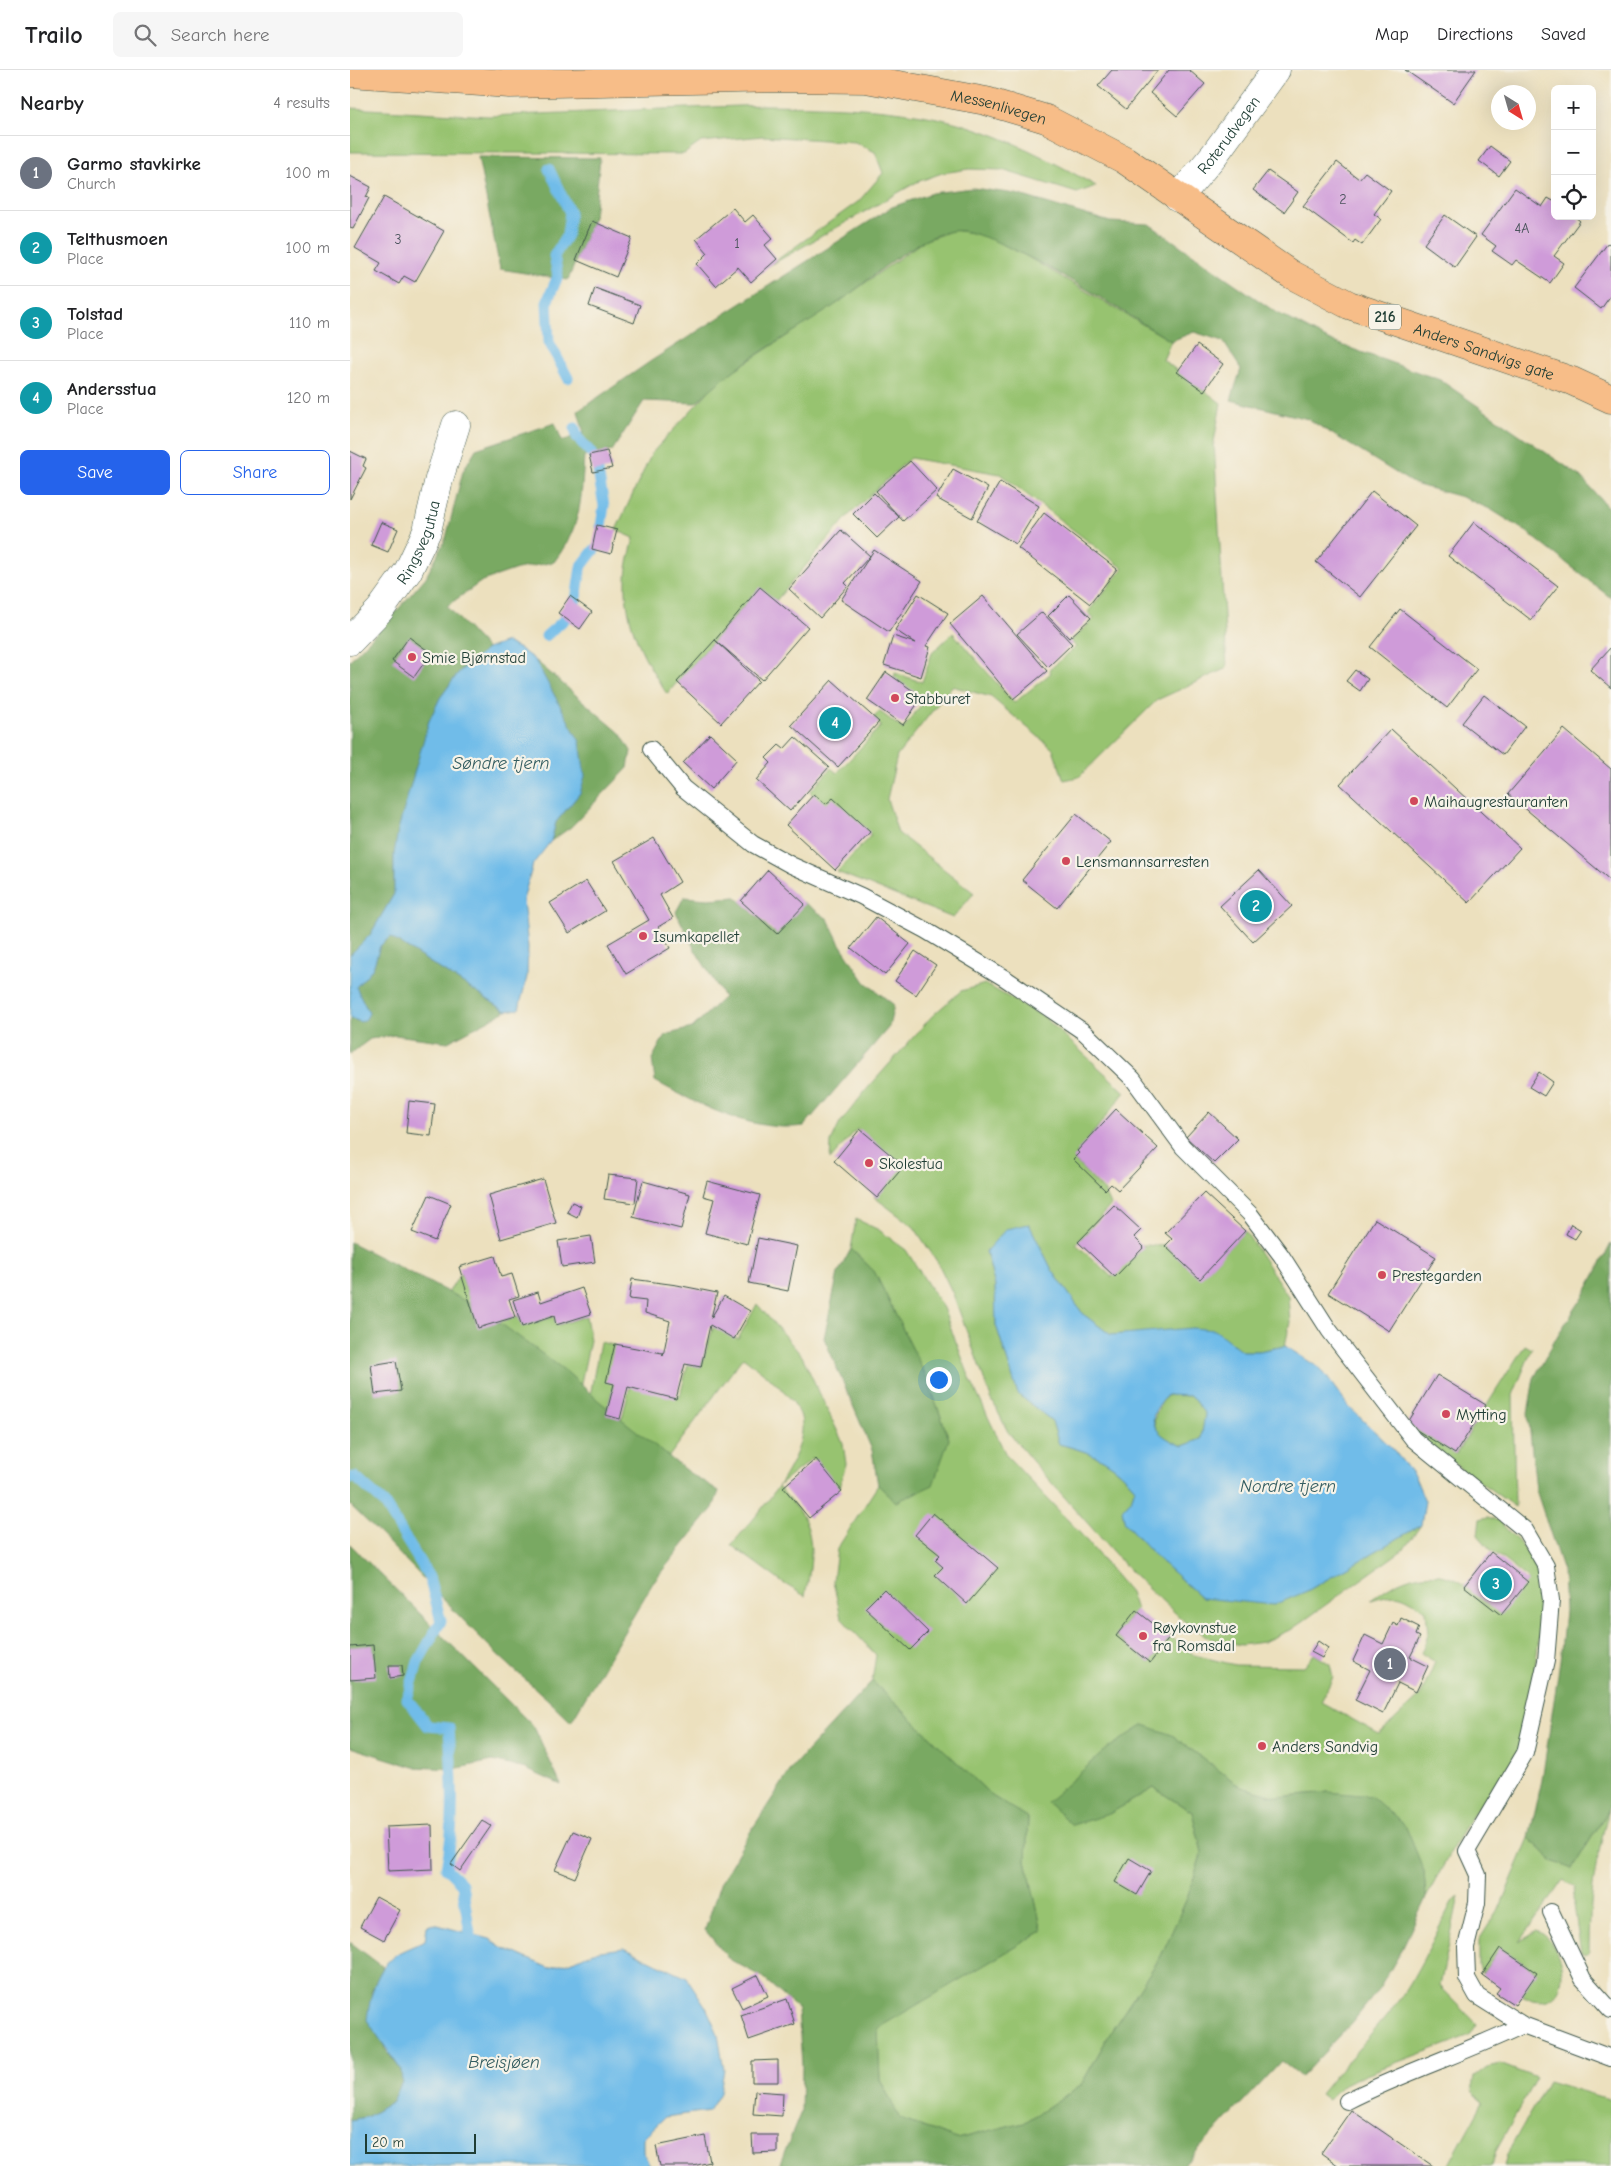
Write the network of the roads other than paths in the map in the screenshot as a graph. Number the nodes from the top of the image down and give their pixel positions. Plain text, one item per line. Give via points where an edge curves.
1 (1276, 70) edge
2 (350, 73) edge
3 (1178, 198) junction
4 (1611, 398) edge
5 (456, 425) dead end
6 (350, 641) edge
7 (651, 749) dead end
8 (1552, 1912) dead end
9 (1611, 2010) edge
10 (1523, 2025) junction
11 (1611, 2058) edge
12 (1347, 2102) dead end

1 - 3 street, Roterudvegen
2 - 3 main road, Messenlivegen / 216 via 510,84 782,78 866,79 907,85 986,101 1046,119 1125,160
3 - 4 main road, Anders Sandvigs gate / 216 via 1290,274 1349,305 1572,381
5 - 6 street, Ringsvegutua via 427,531 408,571 380,610
7 - 10 lane via 683,788 753,844 791,866 861,896 925,930 1084,1032 1132,1079 1183,1146 1250,1214 1281,1255 1334,1338 1413,1439 1525,1530 1546,1566 1551,1600 1546,1660 1525,1753 1467,1851 1478,1875 1477,1903 1466,1947 1467,1978 1477,1996
8 - 9 lane via 1583,1978
10 - 11 lane
10 - 12 lane via 1492,2041 1380,2084

